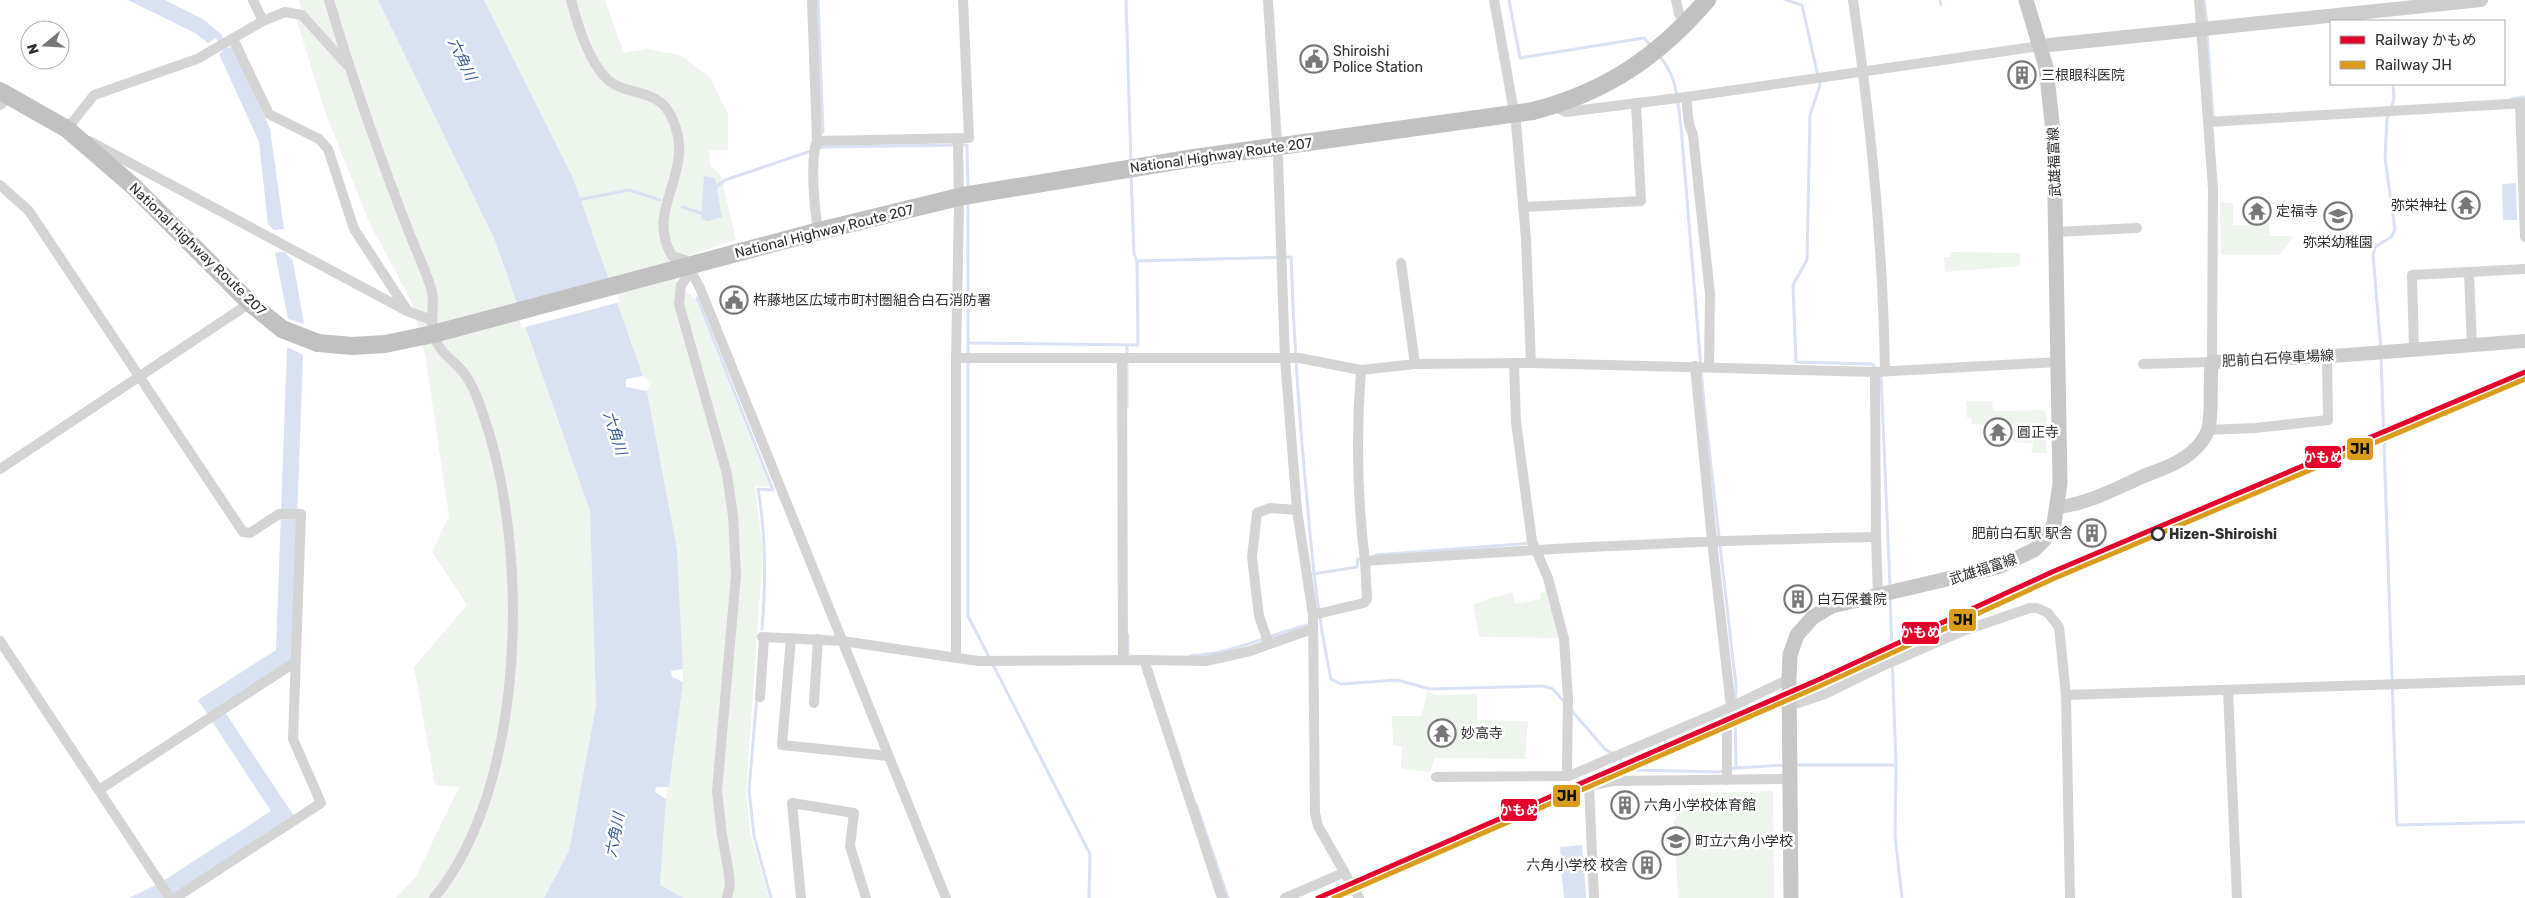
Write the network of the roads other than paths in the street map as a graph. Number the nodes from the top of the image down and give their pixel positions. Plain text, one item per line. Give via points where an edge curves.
1 (253, 0) edge
2 (329, 0) edge
3 (571, 0) edge
4 (812, 0) edge
5 (963, 0) edge
6 (1268, 0) edge
7 (1494, 0) edge
8 (1676, 0) edge
9 (1707, 0) edge
10 (1853, 0) edge
11 (2026, 0) edge
12 (2199, 0) edge
13 (2481, 0) edge
14 (2448, 1) edge
15 (263, 21) junction
16 (1686, 25) junction
17 (2205, 27) junction
18 (227, 43) junction
19 (2040, 46) junction
20 (348, 67) junction
21 (1864, 71) junction
22 (3, 97) edge
23 (1680, 98) junction
24 (1636, 103) junction
25 (2523, 104) edge
26 (1553, 106) junction
27 (1514, 115) junction
28 (2208, 122) junction
29 (67, 129) junction
30 (957, 143) junction
31 (1277, 146) junction
32 (815, 147) junction
33 (0, 185) edge
34 (965, 196) junction
35 (1524, 207) junction
36 (2137, 228) dead end
37 (819, 231) junction
38 (2056, 232) junction
39 (2525, 236) edge
40 (1401, 263) dead end
41 (688, 267) junction
42 (2525, 270) edge
43 (2470, 272) junction
44 (250, 303) junction
45 (407, 311) junction
46 (437, 328) junction
47 (2525, 341) edge
48 (2472, 346) junction
49 (2414, 350) junction
50 (2327, 356) junction
51 (959, 358) junction
52 (1126, 359) junction
53 (1292, 359) junction
54 (2058, 362) junction
55 (2212, 362) junction
56 (1514, 363) junction
57 (1531, 363) junction
58 (1415, 364) junction
59 (2143, 364) dead end
60 (1702, 367) junction
61 (1360, 370) junction
62 (1880, 371) junction
63 (140, 378) junction
64 (2208, 430) junction
65 (0, 469) edge
66 (2058, 507) junction
67 (1297, 510) junction
68 (1876, 536) junction
69 (1715, 542) junction
70 (1537, 546) junction
71 (1364, 558) junction
72 (1885, 594) junction
73 (1315, 620) junction
74 (791, 638) junction
75 (818, 639) junction
76 (0, 641) edge
77 (842, 641) junction
78 (1267, 641) junction
79 (956, 658) junction
80 (1123, 660) junction
81 (1150, 660) dead end
82 (294, 663) junction
83 (1789, 679) junction
84 (2525, 680) edge
85 (2228, 690) junction
86 (2066, 695) junction
87 (760, 697) dead end
88 (814, 703) dead end
89 (1735, 705) junction
90 (1789, 706) junction
91 (1727, 726) dead end
92 (888, 756) junction
93 (1789, 770) junction
94 (1569, 776) junction
95 (1436, 777) dead end
96 (1727, 778) junction
97 (99, 790) junction
98 (1343, 872) junction
99 (170, 898) edge
100 (176, 898) edge
101 (434, 898) edge
102 (727, 898) edge
103 (801, 898) edge
104 (866, 898) edge
105 (946, 898) edge
106 (1222, 898) edge
107 (1285, 898) edge
108 (1359, 898) edge
109 (1594, 898) edge
110 (1791, 898) edge
111 (2070, 898) edge
112 (2237, 898) edge

1 - 15 street
2 - 20 street
3 - 41 street via 595,63 609,81 663,104 672,118 679,154 662,226 666,246 672,256 684,260
4 - 32 street
5 - 30 street via 969,138
6 - 31 street
7 - 27 street
8 - 16 street
9 - 16 highway, National Highway Route 207
10 - 21 street
11 - 19 main road, 武雄福富線
12 - 17 street
13 - 14 main road
14 - 17 main road
15 - 18 street
15 - 20 street via 285,12 302,15
16 - 26 highway, National Highway Route 207 via 1656,52 1624,74 1583,96
17 - 19 main road
17 - 28 street
18 - 29 street via 197,59 94,95
18 - 45 street via 269,114 319,139 328,149 354,229
19 - 21 street
19 - 38 main road, 武雄福富線 via 2048,83 2054,141
20 - 46 street via 432,291
21 - 23 street
21 - 62 street via 1884,295
22 - 29 highway, National Highway Route 207
23 - 24 street
23 - 60 street via 1693,134 1710,294
24 - 26 street via 1566,112
24 - 35 street via 1641,201
25 - 28 street
25 - 39 street
26 - 27 highway, National Highway Route 207
27 - 31 highway, National Highway Route 207
27 - 35 street
28 - 55 street via 2213,189
29 - 44 highway, National Highway Route 207 via 133,186
29 - 45 street
30 - 32 street
30 - 34 street
31 - 34 highway, National Highway Route 207
31 - 53 street via 1281,257
32 - 37 street via 815,216
33 - 63 street via 29,211
34 - 37 highway, National Highway Route 207
34 - 51 street
35 - 57 street
36 - 38 street
37 - 41 highway, National Highway Route 207
38 - 54 main road, 武雄福富線
40 - 58 street
41 - 46 highway, National Highway Route 207
41 - 77 street via 700,288
41 - 102 street via 679,304 727,474 735,535 736,575 718,791 730,885
42 - 43 street
43 - 48 street
43 - 49 street via 2412,275
44 - 46 highway, National Highway Route 207 via 282,329 318,342 352,346 385,344
44 - 63 street
45 - 46 street
46 - 101 street via 441,352 465,374 473,388 499,466 510,538 513,608 508,683 494,774 474,832 458,864
47 - 48 main road, 肥前白石停車場線
48 - 49 main road, 肥前白石停車場線
49 - 50 main road, 肥前白石停車場線
50 - 55 main road, 肥前白石停車場線
50 - 64 street via 2328,420
51 - 52 street
51 - 79 street
52 - 53 street
52 - 80 street
53 - 61 street
53 - 67 street
54 - 62 street
54 - 66 main road, 武雄福富線
55 - 59 street
55 - 64 main road, 肥前白石停車場線
56 - 57 street
56 - 58 street
56 - 70 street via 1516,422
57 - 60 street
58 - 61 street
60 - 62 street
60 - 69 street
61 - 71 street via 1359,513
62 - 68 street
63 - 65 street
63 - 82 street via 243,532 250,533 279,514 300,514
64 - 66 main road via 2199,446 2180,460 2084,502
66 - 72 main road, 武雄福富線 via 2054,524 2045,538 2034,550 2018,559 1998,567
67 - 73 street
67 - 78 street via 1270,508 1257,512 1252,557 1259,616
68 - 69 street
68 - 72 street
69 - 70 street
69 - 89 street
70 - 71 street
70 - 94 street via 1564,639
71 - 73 street via 1367,599 1364,604
72 - 83 main road, 武雄福富線 via 1832,606 1812,617 1797,635 1790,655
73 - 78 street
73 - 98 street via 1315,813 1318,826
74 - 75 street
74 - 87 street via 763,638
74 - 92 street via 782,745
75 - 77 street
75 - 88 street
76 - 97 street
77 - 79 street
77 - 92 street
78 - 81 street via 1206,661
79 - 80 street via 1001,662
80 - 106 street via 1144,660
82 - 97 street
82 - 100 street via 293,739 321,803
83 - 89 street
83 - 90 main road, 武雄福富線
84 - 85 street
85 - 86 street
85 - 112 street
86 - 90 street via 2059,626 2048,613 2036,608 1963,631 1825,694
86 - 111 street
89 - 94 street
90 - 93 main road, 武雄福富線
91 - 96 street
92 - 105 street
93 - 96 street
93 - 110 main road, 武雄福富線
94 - 95 street
96 - 109 street via 1613,782 1590,786
97 - 99 street
98 - 107 street
98 - 108 street
103 - 104 street via 792,804 854,814 850,846

